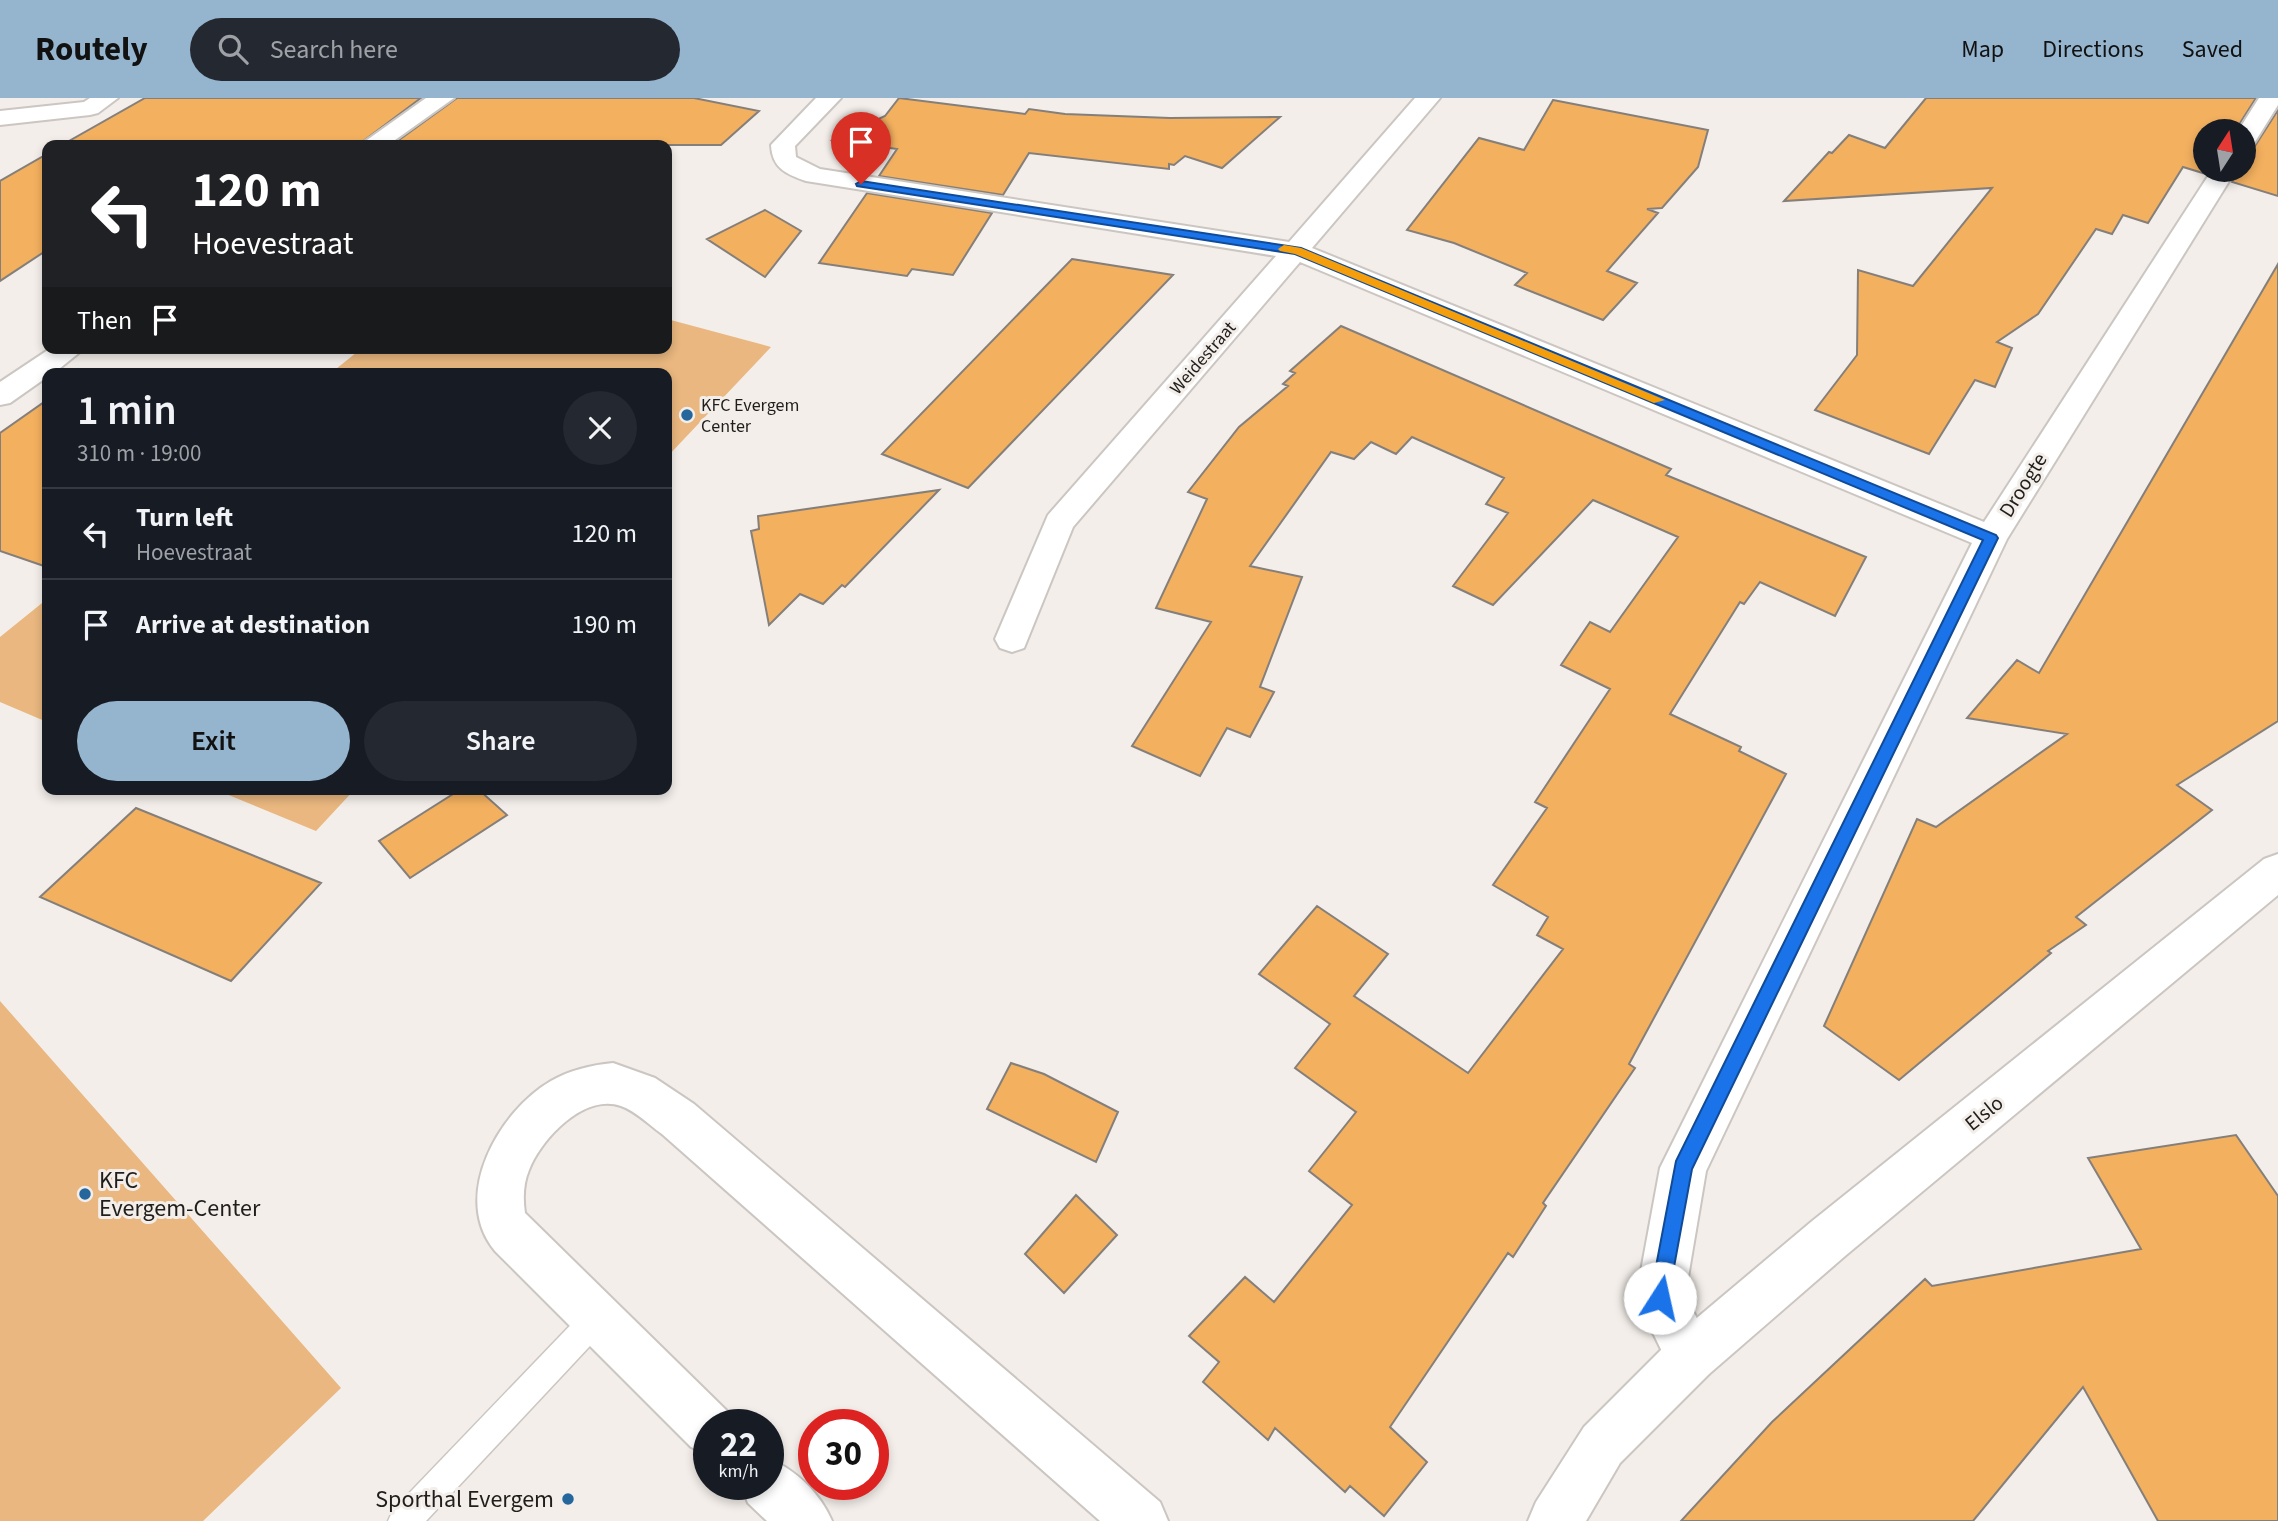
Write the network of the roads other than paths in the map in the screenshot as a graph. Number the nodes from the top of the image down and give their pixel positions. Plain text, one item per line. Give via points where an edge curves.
1 (106, 98) edge
2 (442, 98) edge
3 (827, 98) edge
4 (1428, 98) edge
5 (2271, 98) edge
6 (0, 118) edge
7 (2256, 121) edge
8 (379, 140) edge
9 (2216, 182) edge
10 (1297, 251) junction
11 (62, 354) edge
12 (0, 396) edge
13 (1991, 538) junction
14 (1012, 639) dead end
15 (2278, 871) edge
16 (594, 1321) junction
17 (1692, 1356) junction
18 (693, 1414) edge
19 (783, 1500) edge
20 (404, 1521) edge
21 (805, 1521) edge
22 (1141, 1521) edge
23 (1555, 1521) edge

1 - 6 street via 90,107
2 - 8 street
3 - 10 street via 783,145 784,159 815,176
4 - 10 street, Weidestraat
5 - 7 street
9 - 13 street, Droogte
10 - 13 street
10 - 14 street, Weidestraat via 1059,523
11 - 12 street
13 - 17 street, Droogte via 1683,1168 1660,1298
15 - 17 street, Elslo
16 - 18 street
16 - 20 lane
16 - 22 street via 503,1222 501,1189 512,1155 541,1116 578,1089 612,1084 635,1090 678,1119
17 - 23 street, Elslo via 1602,1445
19 - 21 street

